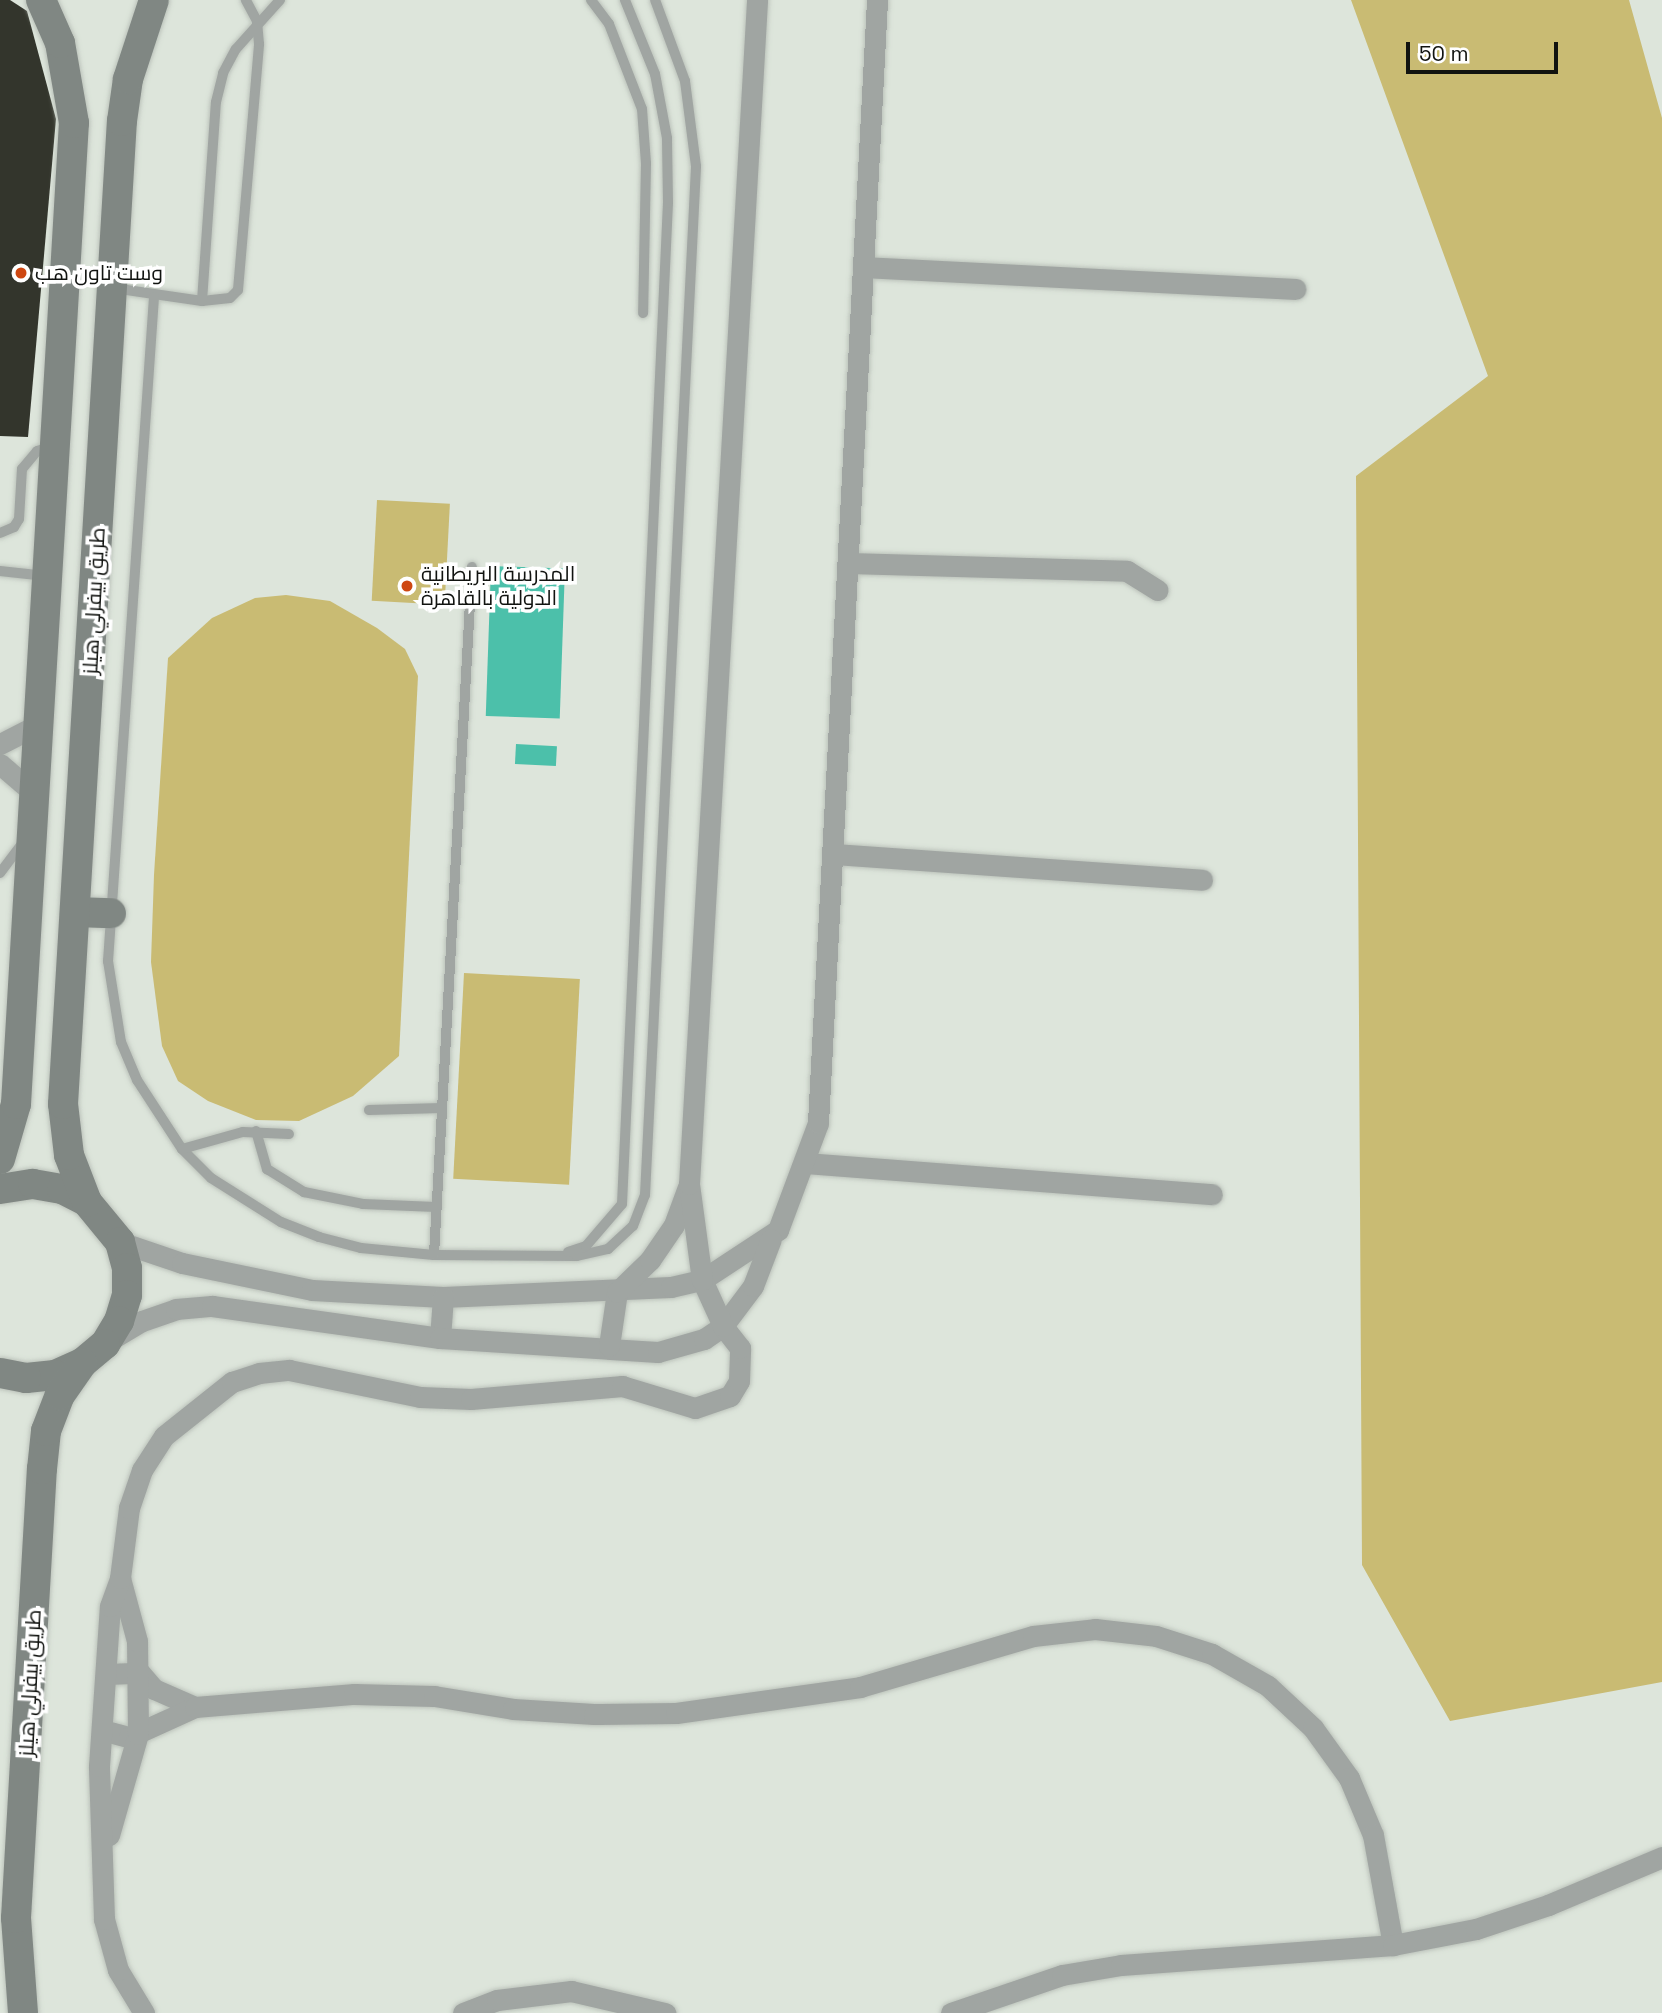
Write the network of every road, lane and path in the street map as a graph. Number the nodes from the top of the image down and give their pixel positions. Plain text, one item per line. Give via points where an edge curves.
1 (41, 0) edge
2 (154, 0) edge
3 (246, 0) edge
4 (280, 0) edge
5 (625, 0) edge
6 (655, 0) edge
7 (757, 0) edge
8 (877, 0) edge
9 (596, 2) edge
10 (257, 21) junction
11 (863, 267) junction
12 (113, 288) junction
13 (1296, 289) dead end
14 (155, 297) junction
15 (202, 301) junction
16 (643, 313) dead end
17 (56, 446) junction
18 (0, 533) edge
19 (848, 563) junction
20 (472, 567) dead end
21 (0, 571) edge
22 (48, 576) junction
23 (1158, 590) dead end
24 (41, 723) junction
25 (0, 744) edge
26 (0, 764) edge
27 (36, 795) junction
28 (34, 830) junction
29 (834, 854) junction
30 (0, 873) edge
31 (1202, 880) dead end
32 (75, 912) junction
33 (111, 913) junction
34 (9, 1074) edge
35 (442, 1108) junction
36 (369, 1110) dead end
37 (256, 1131) junction
38 (289, 1134) dead end
39 (182, 1149) junction
40 (0, 1159) edge
41 (806, 1163) junction
42 (689, 1184) junction
43 (0, 1189) edge
44 (1212, 1194) dead end
45 (87, 1202) junction
46 (622, 1204) junction
47 (436, 1206) junction
48 (642, 1210) junction
49 (605, 1229) junction
50 (771, 1239) junction
51 (621, 1240) junction
52 (120, 1242) junction
53 (562, 1254) junction
54 (434, 1255) junction
55 (702, 1280) junction
56 (617, 1292) junction
57 (443, 1297) junction
58 (723, 1326) junction
59 (440, 1338) junction
60 (105, 1344) junction
61 (609, 1346) junction
62 (82, 1363) junction
63 (0, 1373) edge
64 (121, 1578) junction
65 (139, 1673) junction
66 (106, 1674) junction
67 (195, 1707) junction
68 (102, 1730) junction
69 (138, 1734) junction
70 (1662, 1857) edge
71 (104, 1866) junction
72 (1392, 1945) junction
73 (1020, 1990) junction
74 (23, 2013) edge
75 (144, 2013) edge
76 (463, 2013) edge
77 (665, 2013) edge
78 (951, 2013) edge
79 (992, 2013) edge

1 - 17 street via 60,43 74,123
2 - 12 street, طريق بيفرلي هيلز via 128,79 122,121
3 - 10 lane
4 - 10 lane
5 - 46 lane via 655,74 667,138 668,203
6 - 48 lane via 685,81 696,166
7 - 42 street
8 - 11 street
9 - 16 lane via 626,62 642,109 646,163
10 - 15 lane via 223,73 216,102
10 - 15 lane via 240,281 230,298
11 - 13 street
11 - 19 street
12 - 14 lane
12 - 32 street, طريق بيفرلي هيلز
14 - 15 lane
14 - 33 lane
17 - 18 lane via 37,451 22,469 19,519
17 - 22 street
19 - 23 street via 1127,571
19 - 29 street
20 - 35 lane
21 - 22 lane
22 - 24 street
24 - 25 street
24 - 27 street
26 - 27 street
27 - 28 street
28 - 30 lane
28 - 34 street
29 - 31 street
29 - 41 street via 818,1123
32 - 33 street
32 - 45 street, طريق بيفرلي هيلز via 64,1130
33 - 39 lane via 108,961 121,1042 157,1116
34 - 40 street via 10,1130
35 - 36 lane
35 - 47 lane
37 - 38 lane
37 - 39 lane via 210,1138
37 - 47 lane via 267,1169 304,1192 363,1204
39 - 54 lane via 222,1186 281,1222 361,1248
41 - 44 street
41 - 50 street
42 - 55 street
42 - 56 street via 674,1225 650,1260
43 - 45 street via 33,1184 62,1189
45 - 52 street
46 - 48 lane
46 - 49 lane
47 - 54 lane
48 - 51 lane
49 - 51 lane
49 - 53 lane via 586,1246
50 - 55 street
50 - 58 street via 753,1286
51 - 53 lane via 593,1254
52 - 57 street via 182,1263 286,1285 377,1296
52 - 60 street via 127,1268 127,1295
53 - 54 lane
55 - 56 street
55 - 58 street
56 - 57 street
56 - 61 street
57 - 59 street
58 - 61 street via 704,1339 658,1352
58 - 64 street via 740,1348 739,1381 730,1396 695,1408 622,1386 471,1399 420,1397 289,1370 232,1382 164,1436 142,1470 129,1508
59 - 60 street via 212,1306 176,1309 142,1321
59 - 61 street
60 - 62 street
62 - 63 street via 55,1375 26,1378
62 - 74 street, طريق بيفرلي هيلز via 60,1395 46,1431 42,1469 16,1918
64 - 65 street via 131,1609
64 - 66 street via 110,1606
65 - 66 street
65 - 67 street via 155,1689
65 - 69 street
66 - 68 street
67 - 69 street
67 - 72 street via 354,1694 434,1696 567,1713 676,1713 860,1687 1033,1636 1095,1629 1156,1636 1212,1654 1268,1686 1313,1728 1349,1778 1373,1835
68 - 69 street via 119,1738
68 - 71 street via 99,1815
69 - 71 street via 111,1821
70 - 72 street via 1500,1921
71 - 75 street via 104,1919 118,1970
72 - 73 street via 1121,1965 1062,1975
73 - 78 street
73 - 79 street
76 - 77 street via 497,2000 571,1991

